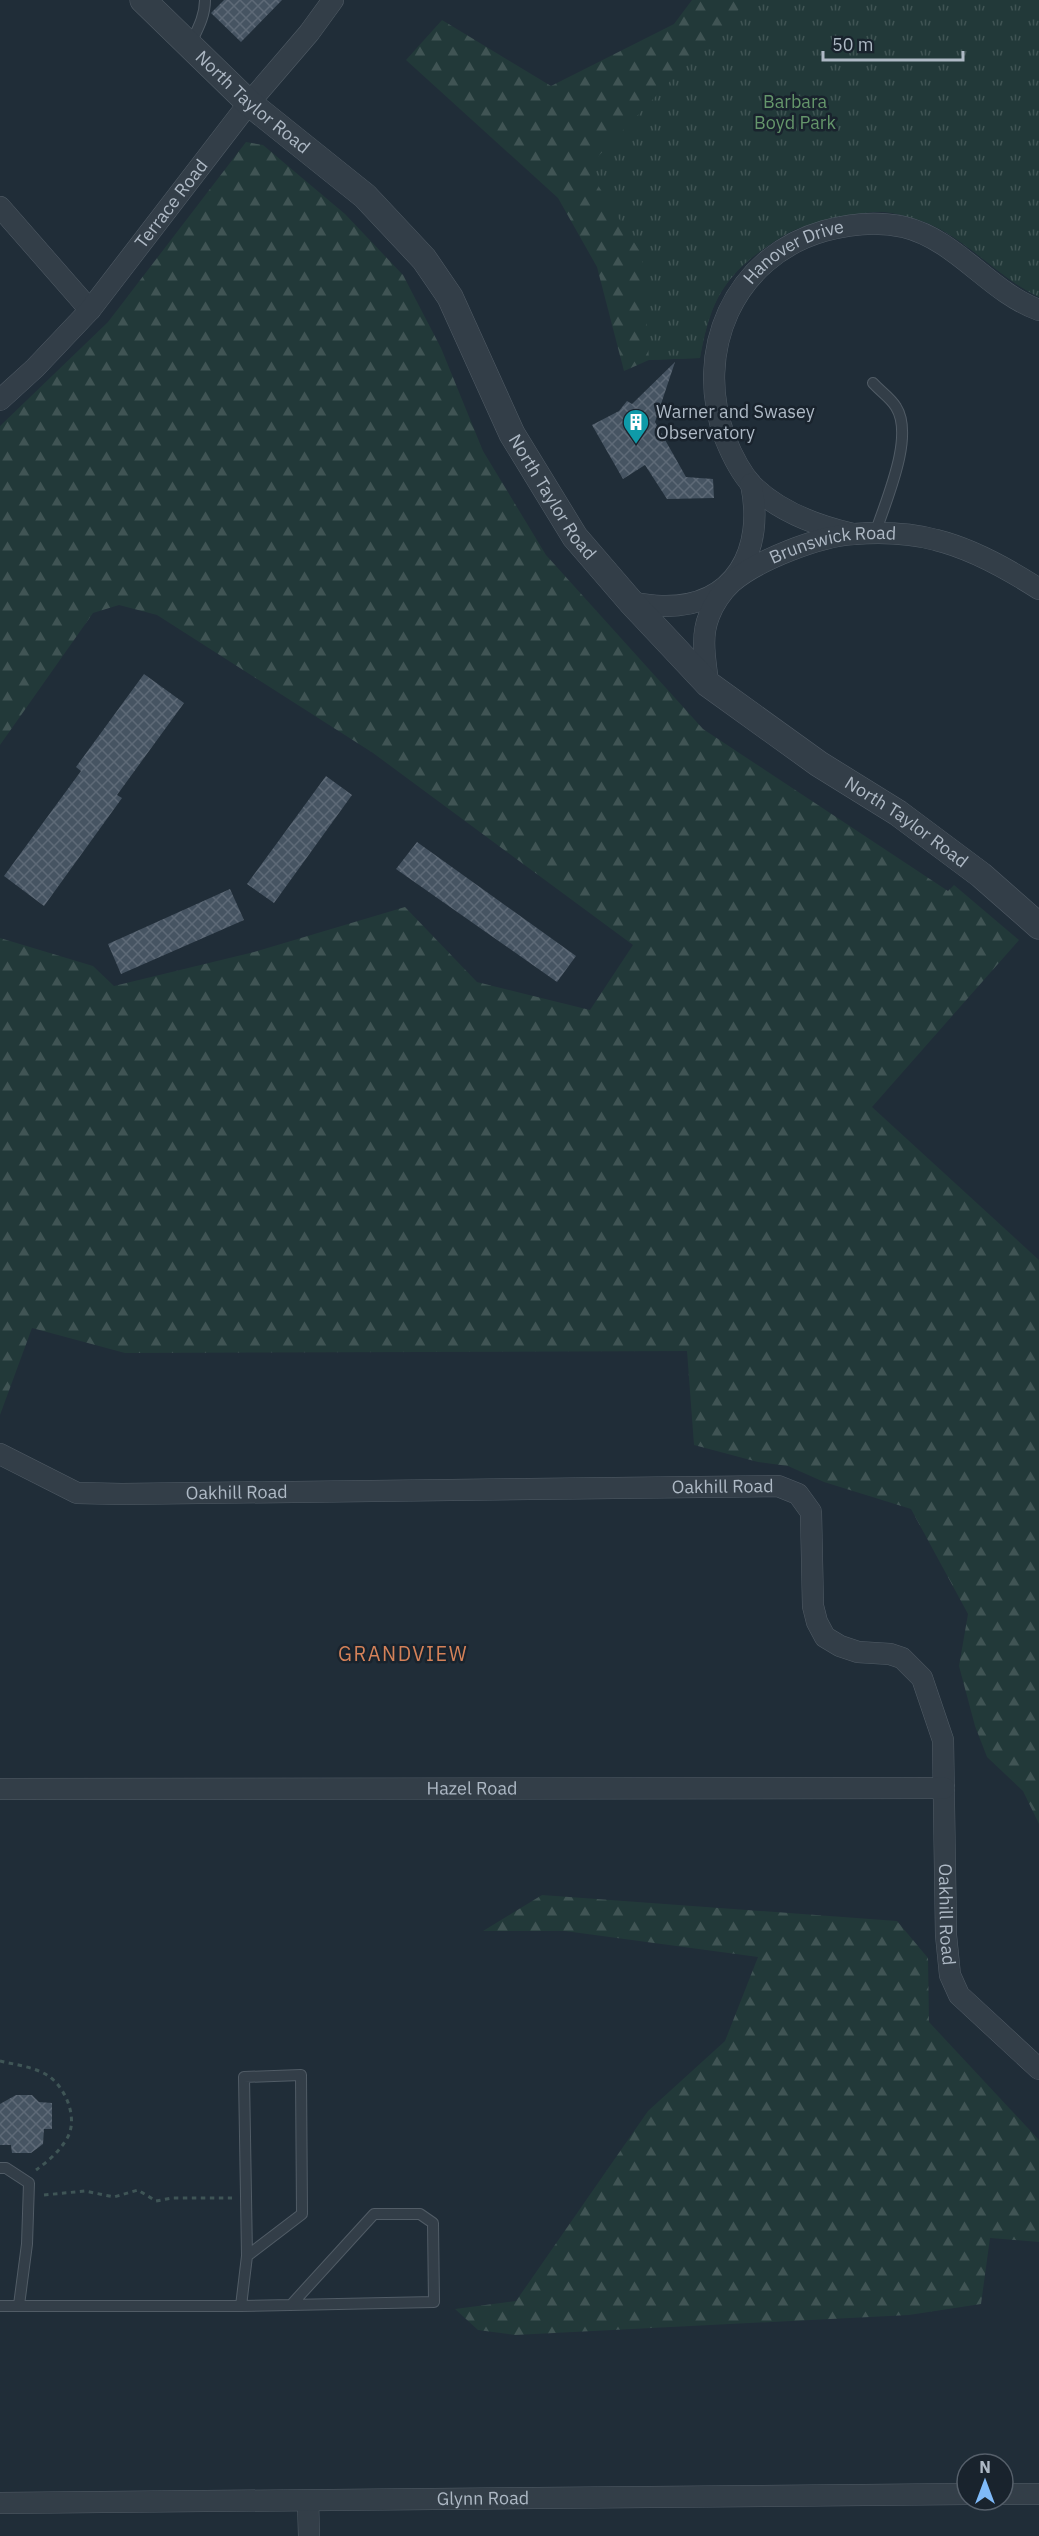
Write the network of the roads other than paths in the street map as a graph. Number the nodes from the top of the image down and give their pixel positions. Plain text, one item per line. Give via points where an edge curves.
1 (143, 0) edge
2 (205, 0) edge
3 (333, 0) edge
4 (189, 45) junction
5 (249, 103) junction
6 (0, 207) edge
7 (90, 310) junction
8 (1039, 310) edge
9 (873, 384) dead end
10 (0, 400) edge
11 (751, 484) junction
12 (853, 534) junction
13 (875, 534) junction
14 (731, 583) junction
15 (1039, 589) edge
16 (630, 602) junction
17 (708, 684) junction
18 (1039, 926) edge
19 (0, 1454) edge
20 (944, 1788) junction
21 (0, 1789) edge
22 (1039, 2069) edge
23 (0, 2168) edge
24 (247, 2256) junction
25 (291, 2305) junction
26 (0, 2306) edge
27 (19, 2306) junction
28 (241, 2306) junction
29 (955, 2494) edge
30 (1015, 2494) edge
31 (1039, 2494) edge
32 (308, 2501) junction
33 (0, 2503) edge
34 (309, 2536) edge

1 - 4 street, North Taylor Road
2 - 4 lane via 200,26
3 - 5 street, Terrace Road
4 - 5 street, North Taylor Road
5 - 7 street, Terrace Road
5 - 16 street, North Taylor Road via 365,196 424,259 450,297 512,434 575,537
6 - 7 street
7 - 10 street, Terrace Road
8 - 11 street, Hanover Drive via 942,244 905,227 863,223 838,227 815,233 778,252 732,301 714,360 713,381 721,425 730,451
9 - 13 lane via 896,406 901,418 900,457
11 - 12 street, Hanover Drive via 805,518
11 - 14 street, Hanover Drive via 756,507 755,534 748,558
12 - 13 street, Brunswick Road
12 - 14 street, Brunswick Road via 806,545
13 - 15 street, Brunswick Road via 946,543 975,553
14 - 16 street, Hanover Drive via 706,598 687,603 664,606
14 - 17 street, Brunswick Road via 708,618 704,637
16 - 17 street, North Taylor Road
17 - 18 street, North Taylor Road via 981,874
19 - 20 street, Oakhill Road via 77,1493 778,1486 798,1494 811,1512 813,1606 825,1637 858,1652 902,1658 922,1678 944,1740
20 - 21 street, Hazel Road
20 - 22 street, Oakhill Road via 950,1975 959,1995
23 - 27 lane via 29,2183
24 - 24 lane via 244,2077 301,2075 302,2214
24 - 28 lane
25 - 25 lane via 434,2302 433,2223 420,2214 374,2214
25 - 28 lane
26 - 27 lane
27 - 28 lane
29 - 32 street, Glynn Road
30 - 31 street
32 - 33 street, Glynn Road
32 - 34 street

